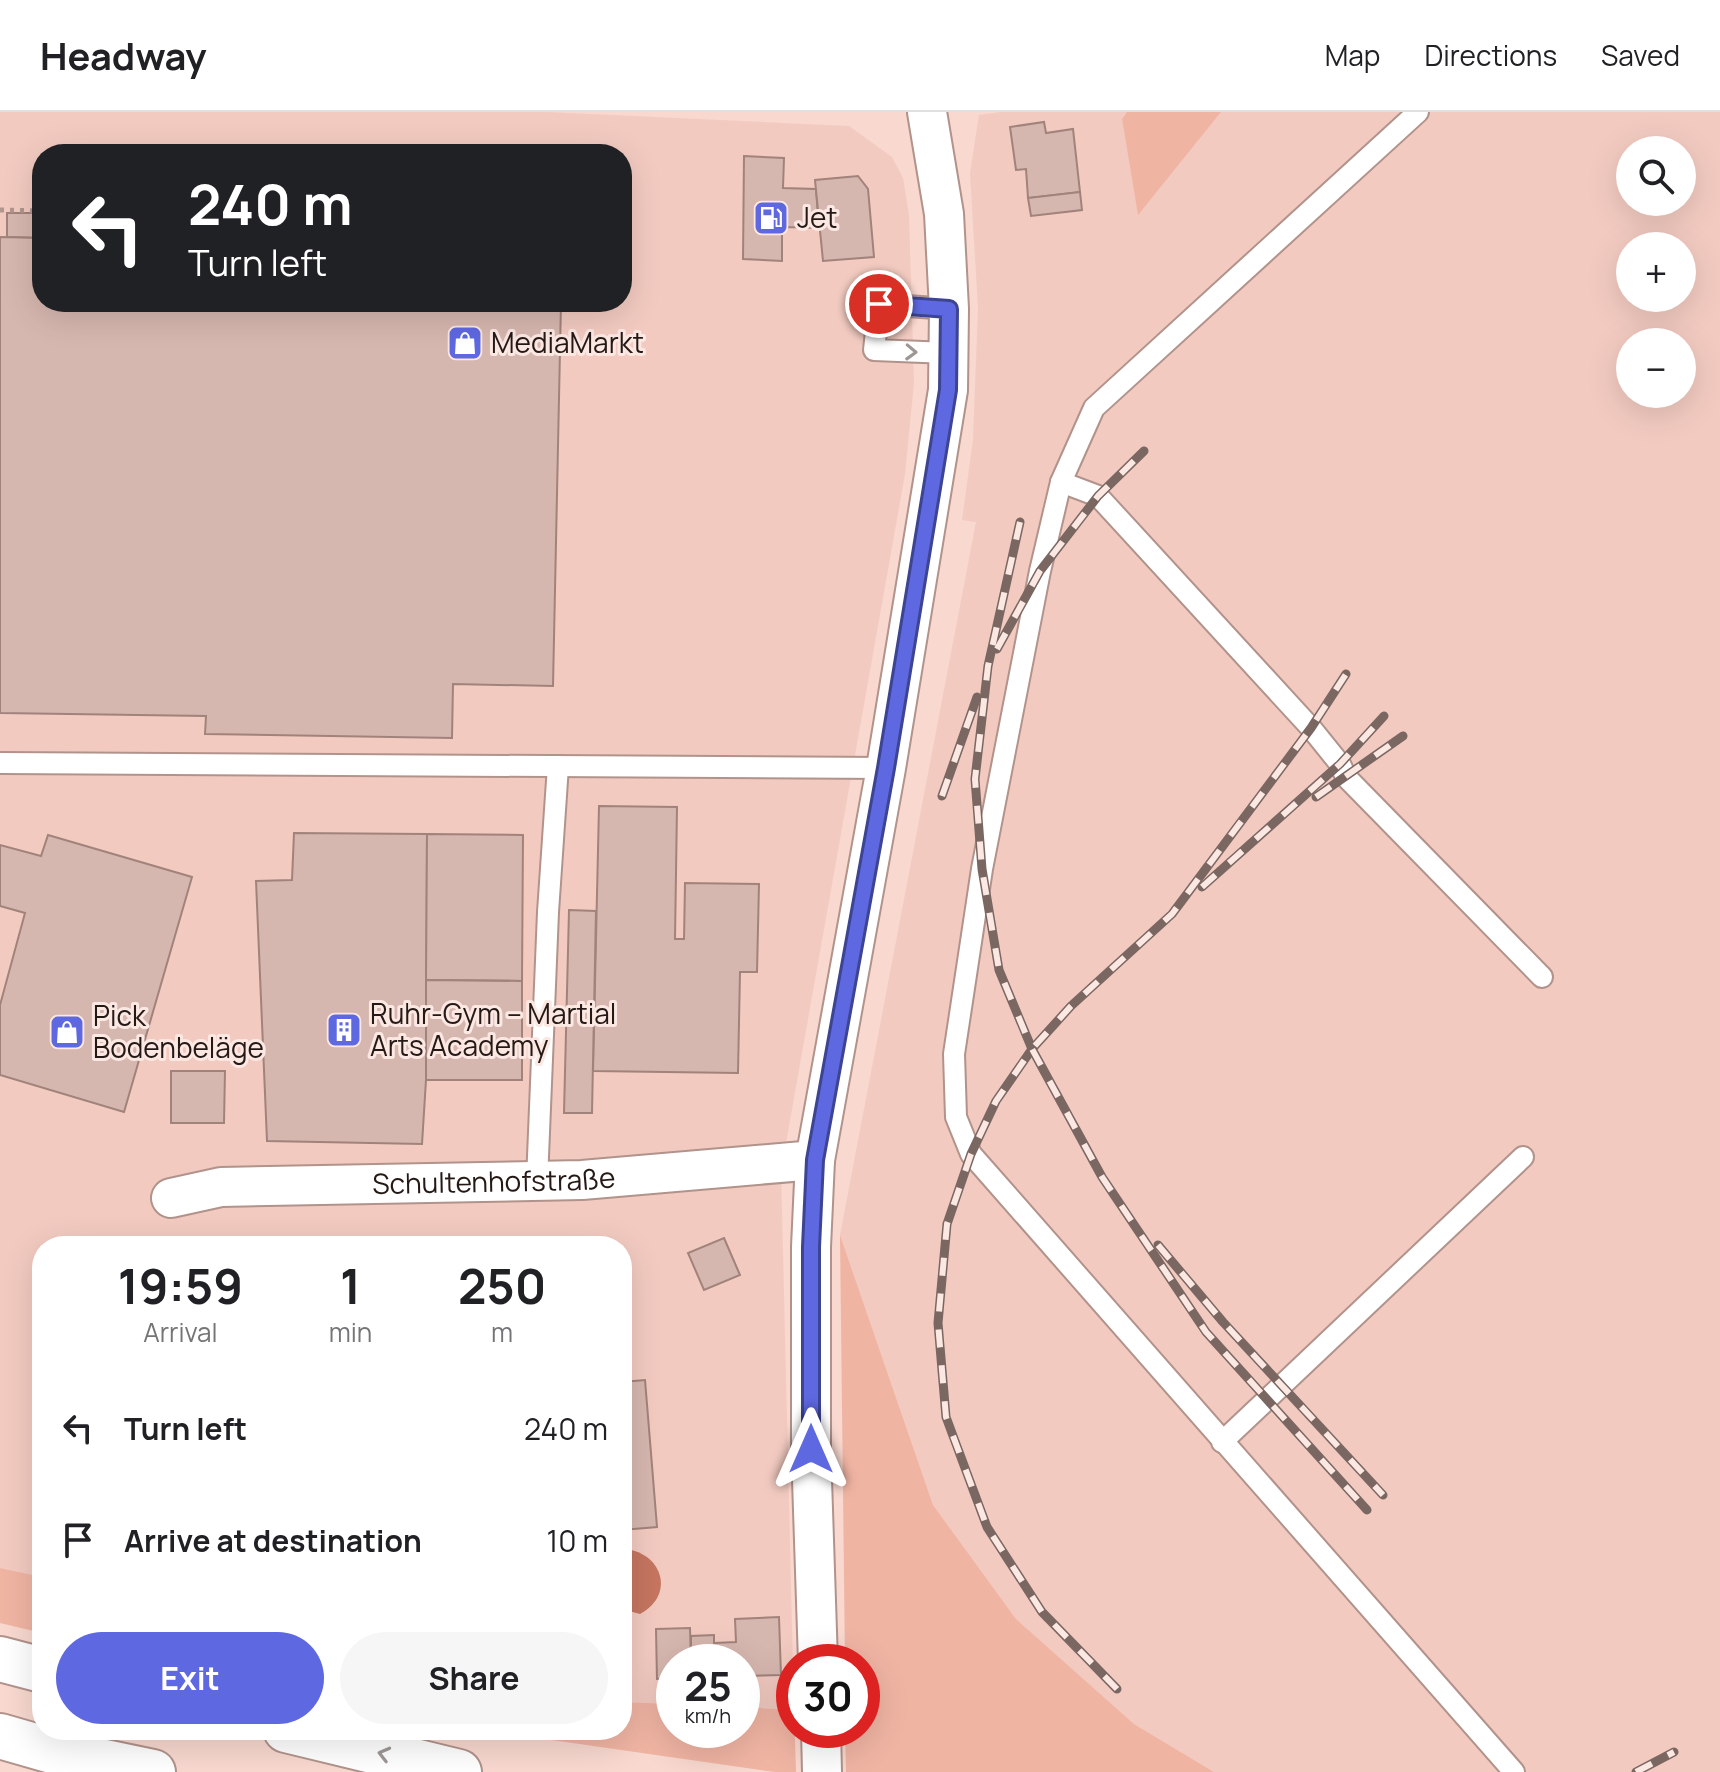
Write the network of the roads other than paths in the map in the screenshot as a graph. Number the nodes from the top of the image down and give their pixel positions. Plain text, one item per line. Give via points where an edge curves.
1 (927, 112) edge
2 (1418, 112) edge
3 (949, 309) junction
4 (948, 353) junction
5 (1061, 482) junction
6 (0, 763) edge
7 (558, 766) junction
8 (886, 768) junction
9 (1542, 977) dead end
10 (1523, 1157) dead end
11 (815, 1160) junction
12 (537, 1181) junction
13 (171, 1198) dead end
14 (1222, 1442) junction
15 (817, 1644) edge
16 (0, 1659) edge
17 (32, 1667) edge
18 (0, 1736) edge
19 (327, 1740) edge
20 (821, 1748) edge
21 (153, 1772) edge
22 (459, 1772) edge
23 (822, 1772) edge
24 (1514, 1772) edge

1 - 3 street via 944,214
2 - 5 lane via 1094,408
3 - 4 street
3 -> 4 lane via 879,304 874,350
4 - 8 street via 948,390
5 - 9 lane via 1098,496 1311,728 1346,777
5 - 14 lane via 982,869 954,1054 956,1117 971,1154
6 - 7 lane
7 - 8 lane
7 - 12 lane
8 - 11 street
10 - 14 lane
11 - 12 street, Schultenhofstraße
11 - 15 street via 811,1449
12 - 13 street, Schultenhofstraße via 221,1187
14 - 24 lane
16 - 17 highway
18 - 21 highway
22 -> 19 highway
20 - 23 street

